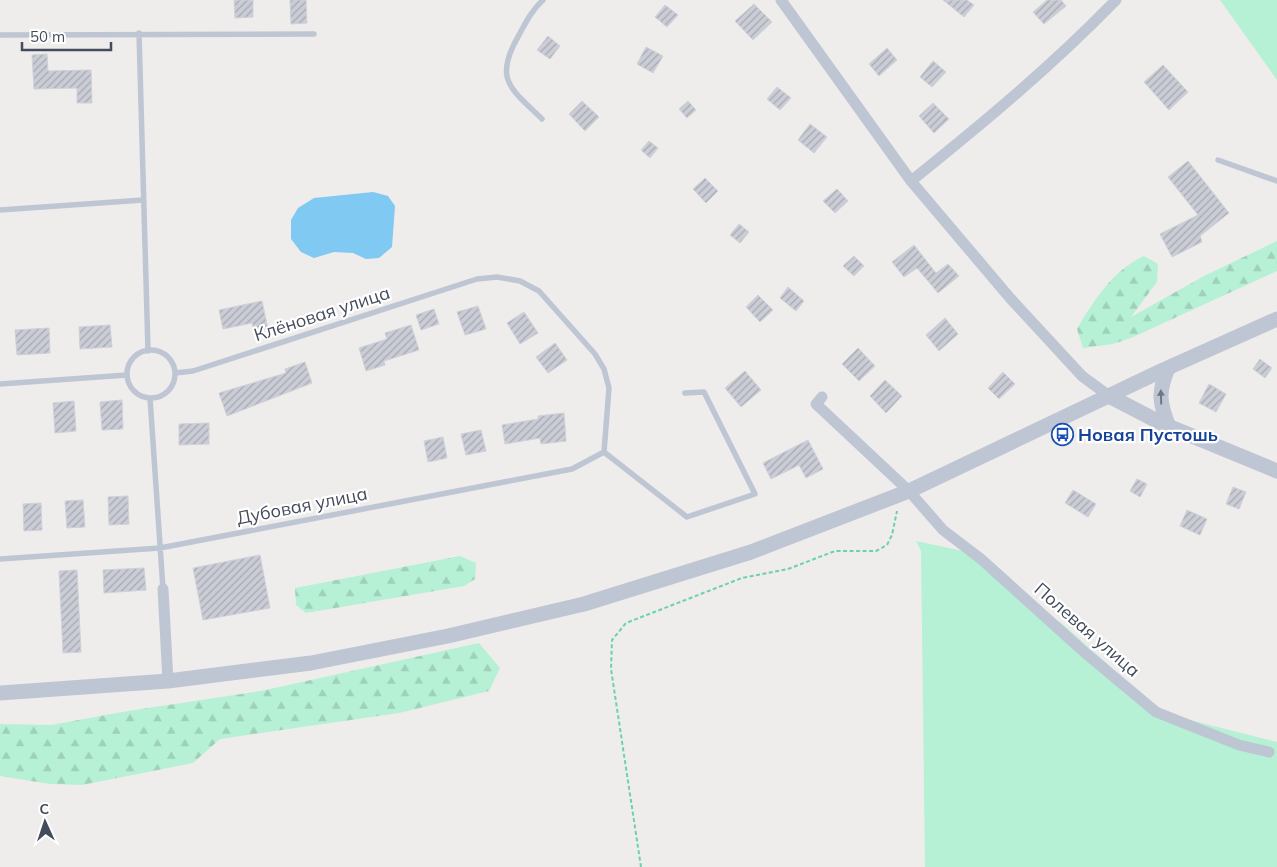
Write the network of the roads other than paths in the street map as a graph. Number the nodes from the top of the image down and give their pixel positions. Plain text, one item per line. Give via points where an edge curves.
1 (543, 0) edge
2 (780, 0) edge
3 (1116, 0) edge
4 (139, 33) junction
5 (314, 34) dead end
6 (0, 35) edge
7 (542, 119) dead end
8 (1218, 160) dead end
9 (911, 181) junction
10 (1277, 181) edge
11 (143, 200) junction
12 (0, 210) edge
13 (1277, 320) edge
14 (148, 350) junction
15 (1168, 368) junction
16 (175, 373) junction
17 (127, 375) junction
18 (0, 384) edge
19 (685, 393) dead end
20 (1109, 396) junction
21 (822, 397) dead end
22 (150, 398) junction
23 (1169, 427) junction
24 (604, 452) junction
25 (1277, 471) edge
26 (905, 492) junction
27 (160, 548) junction
28 (0, 559) edge
29 (163, 589) joint
30 (168, 681) junction
31 (0, 693) edge
32 (1269, 752) dead end

1 - 7 lane via 535,7 504,65 514,92
2 - 9 street
3 - 9 street via 1067,51
4 - 5 lane
4 - 6 lane
4 - 11 lane
8 - 10 lane
9 - 20 street via 1062,355 1082,376
11 - 12 lane
11 - 14 lane
13 - 15 street
14 - 16 lane via 166,356
14 - 17 lane via 132,359
15 - 20 street
23 -> 15 street via 1160,398
16 - 22 lane via 168,391
16 - 24 lane, Клёновая улица via 193,371 477,279 497,277 520,281 538,291 595,354 604,369 609,388
17 - 18 lane
17 - 22 lane via 134,391
19 - 24 lane via 704,392 755,494 687,517
20 - 23 street
20 - 26 street
21 - 26 street, Полевая улица via 816,404
22 - 27 lane
23 - 25 street
24 - 27 lane, Дубовая улица via 572,469
26 - 30 street via 751,552 584,604 448,636 311,663
26 - 32 street, Полевая улица via 943,530 981,559 1156,712 1239,745
27 - 28 lane, Дубовая улица
27 - 29 lane
29 - 30 street
30 - 31 street

